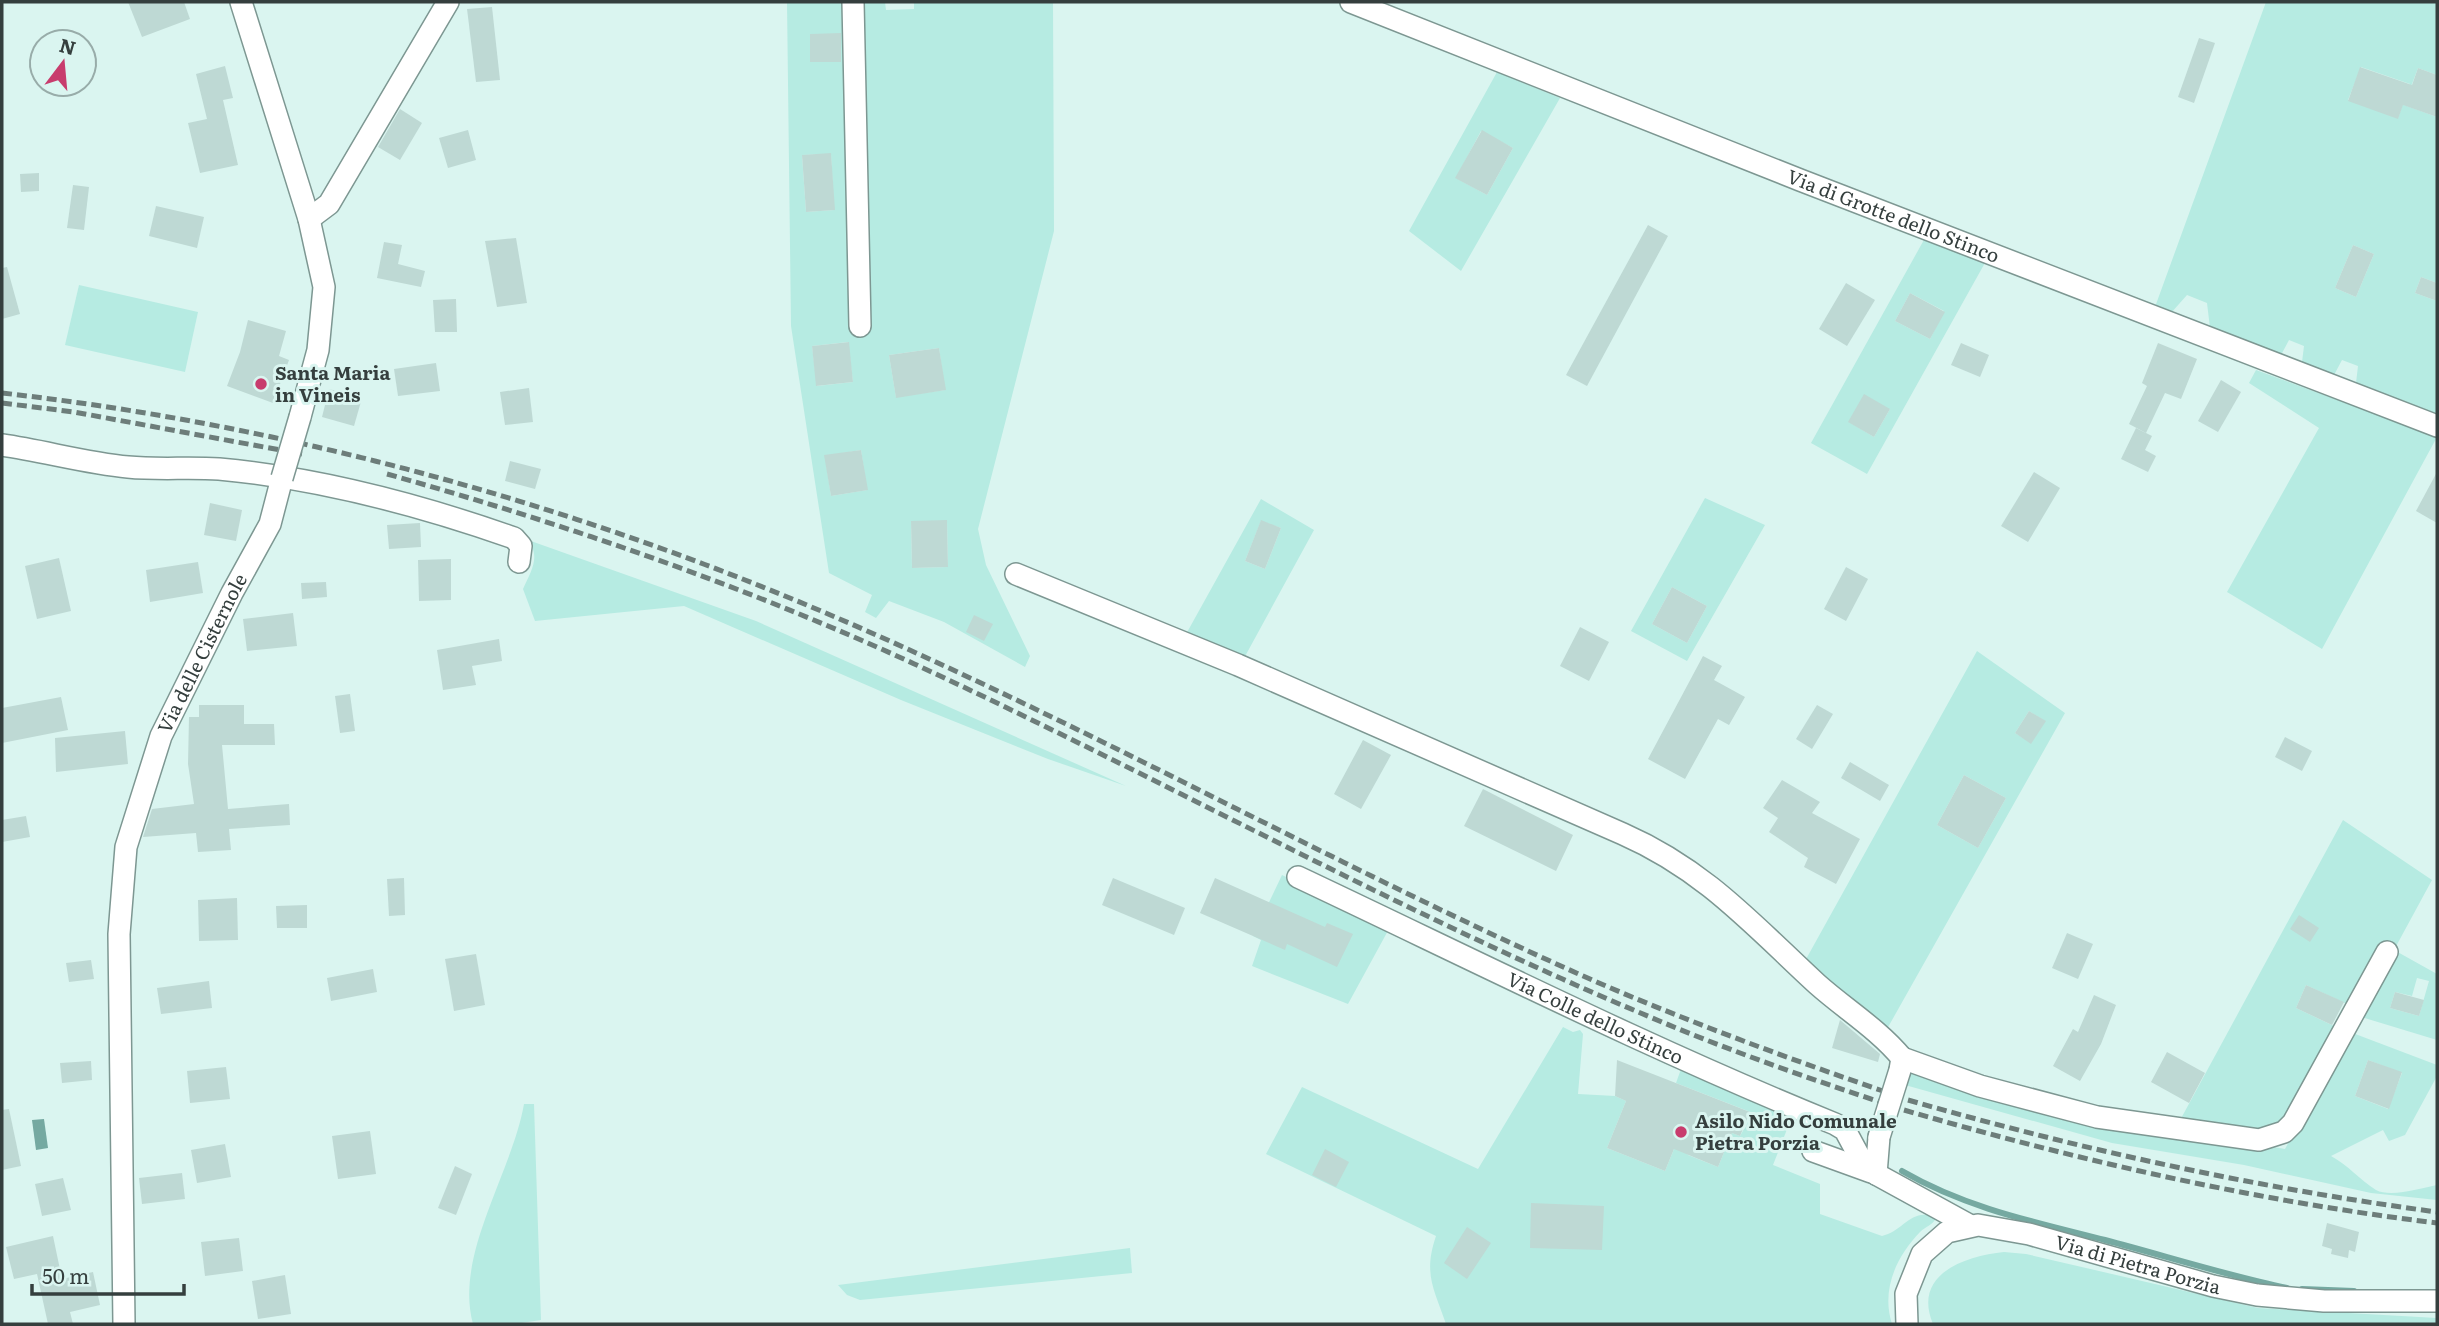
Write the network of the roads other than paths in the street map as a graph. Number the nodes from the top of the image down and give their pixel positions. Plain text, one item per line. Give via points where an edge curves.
1 (241, 2) edge
2 (448, 2) edge
3 (853, 2) edge
4 (1351, 2) edge
5 (309, 219) junction
6 (860, 326) dead end
7 (2437, 426) edge
8 (2, 445) edge
9 (282, 478) junction
10 (519, 562) dead end
11 (1016, 574) dead end
12 (1298, 877) dead end
13 (2386, 952) dead end
14 (1901, 1064) junction
15 (1813, 1151) dead end
16 (1877, 1174) junction
17 (1969, 1225) junction
18 (2437, 1301) edge
19 (124, 1324) edge
20 (1907, 1324) edge

1 - 5 street, Via delle Cisternole
2 - 5 street via 329,204
3 - 6 street
4 - 7 street, Via di Grotte dello Stinco
5 - 9 street, Via delle Cisternole, bridge via 324,287 318,350
8 - 9 street via 127,467 218,469
9 - 10 street via 427,510 509,536 521,546
9 - 19 street, Via delle Cisternole via 270,524 161,736 126,847 119,934
11 - 14 street via 1238,665 1661,852 1721,894 1819,986 1882,1036
12 - 16 street, Via Colle dello Stinco via 1574,1011 1835,1124
13 - 14 street via 2293,1123 2272,1138 2175,1130 2097,1117
14 - 16 street, bridge via 1879,1137
15 - 16 street
16 - 17 street, Via Colle dello Stinco
17 - 18 street, Via di Pietra Porzia via 2013,1230 2257,1295 2324,1301
17 - 20 street, Via di Pietra Porzia via 1940,1236 1922,1254 1906,1294

